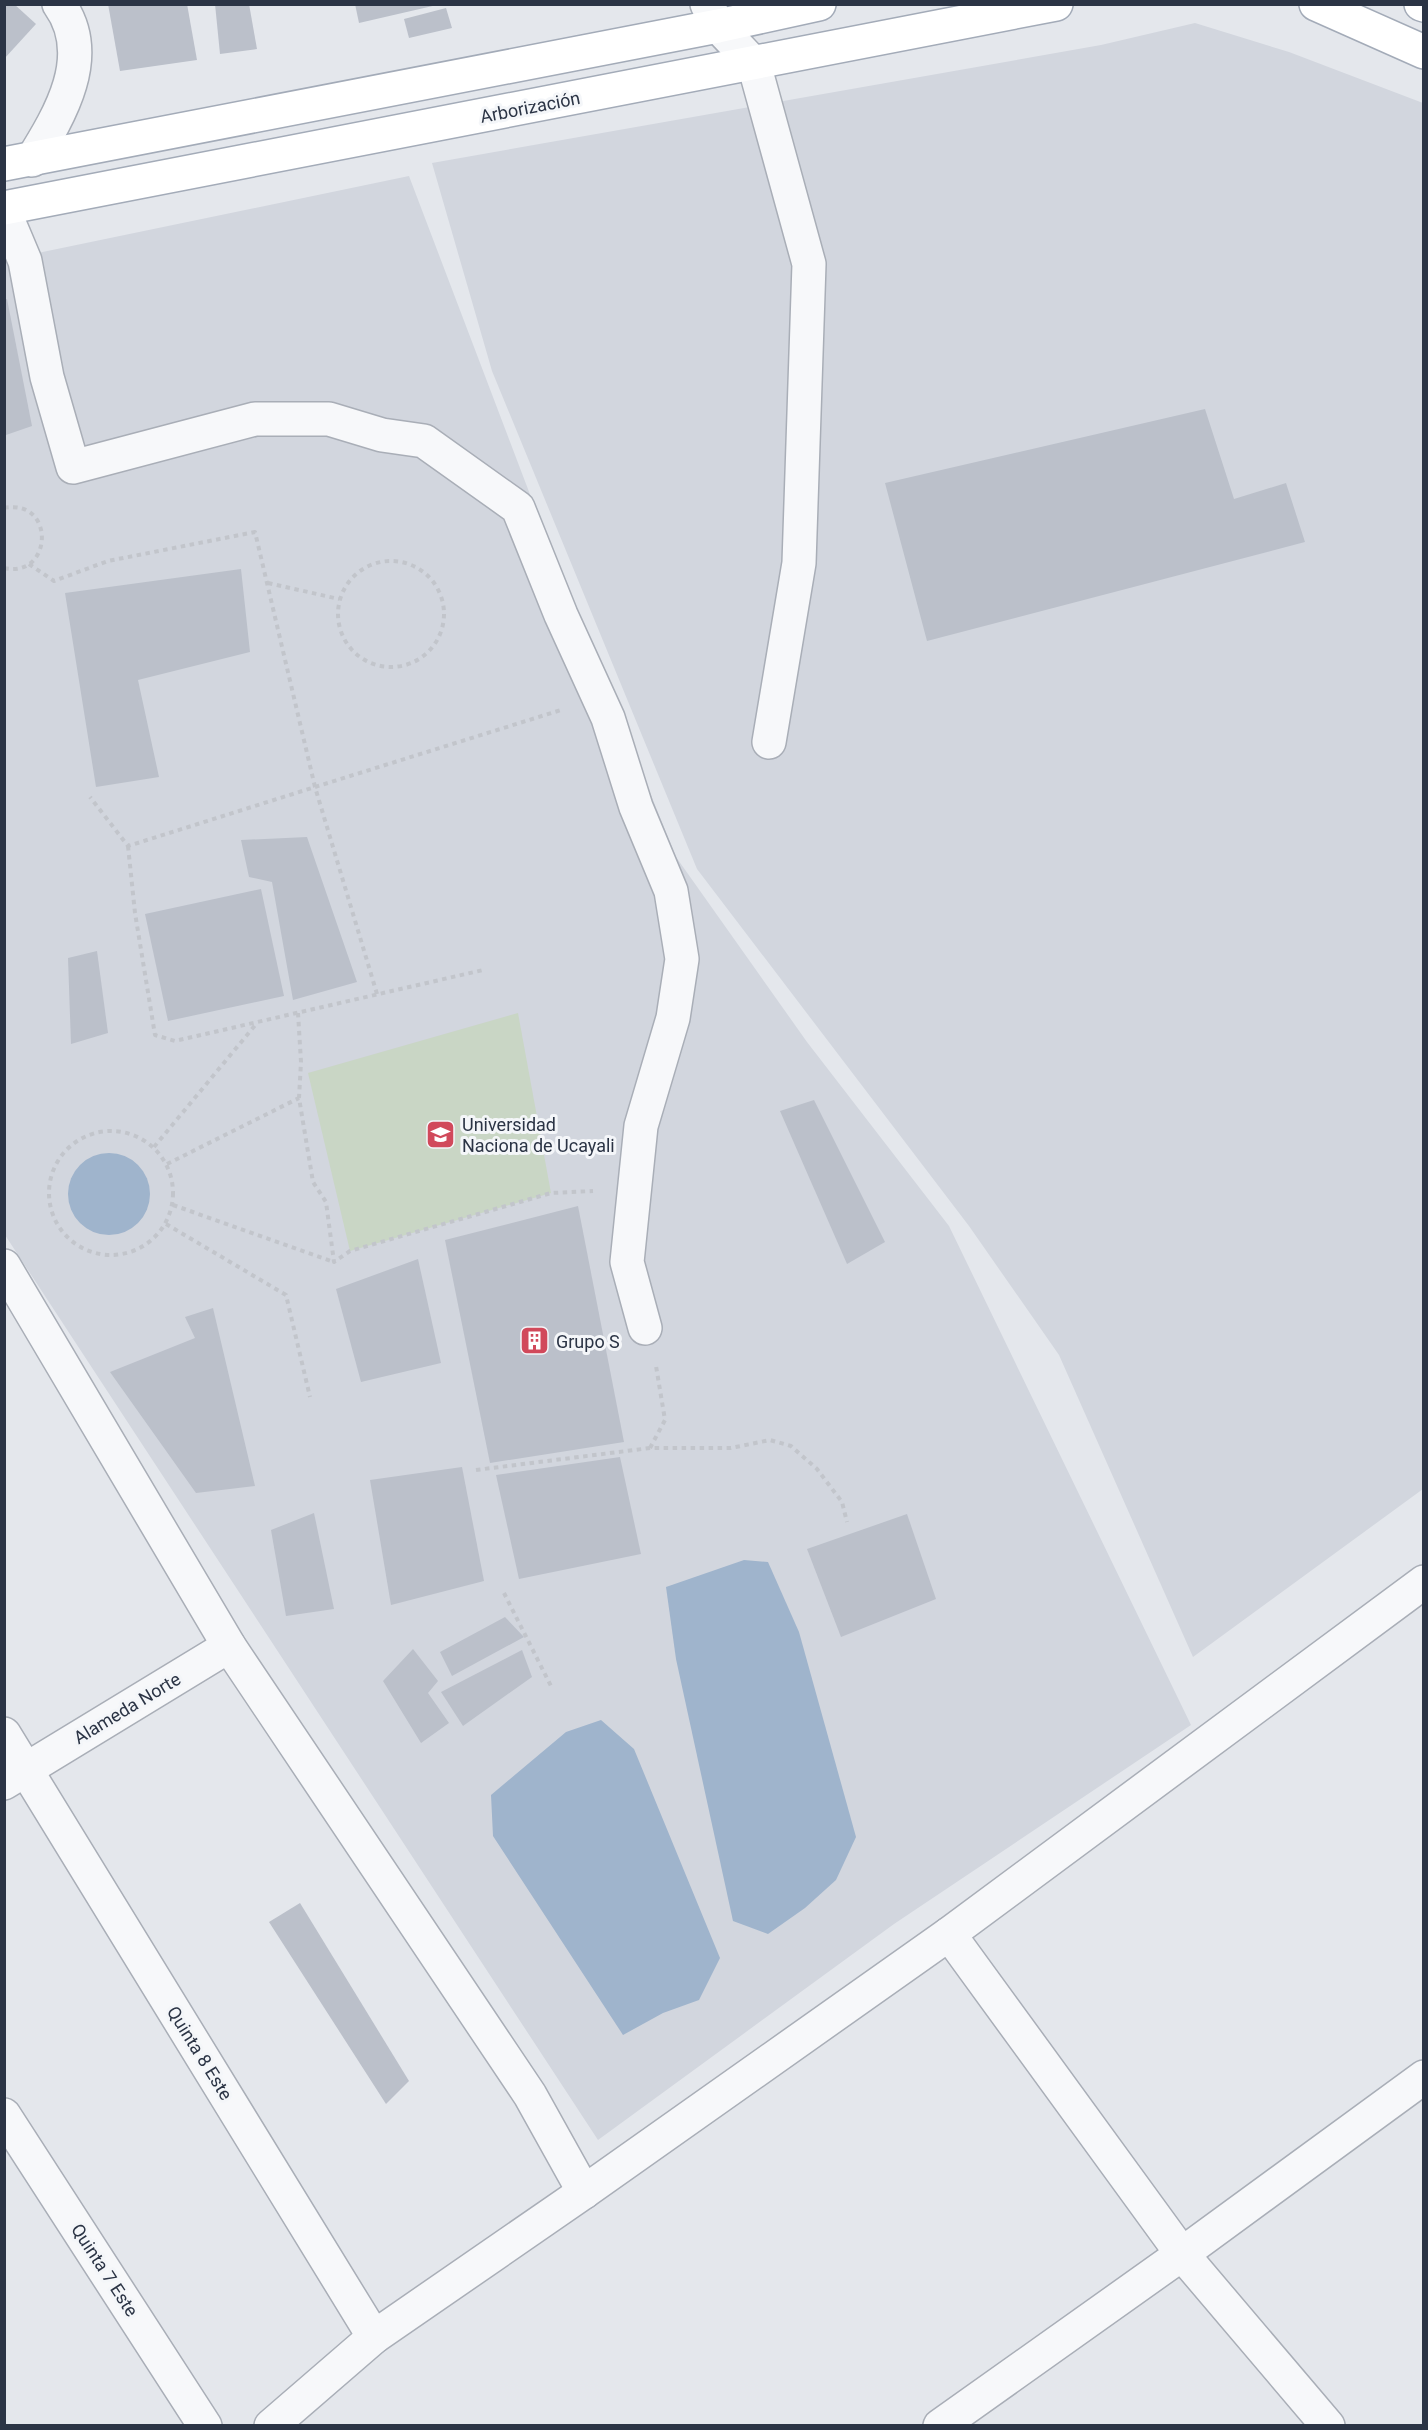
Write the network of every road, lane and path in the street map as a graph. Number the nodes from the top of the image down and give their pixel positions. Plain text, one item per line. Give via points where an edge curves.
1 (59, 4) edge
2 (819, 4) edge
3 (1056, 4) edge
4 (1316, 4) edge
5 (712, 15) edge
6 (1424, 52) edge
7 (754, 64) junction
8 (18, 162) edge
9 (4, 209) edge
10 (4, 508) edge
11 (29, 564) junction
12 (4, 568) edge
13 (268, 584) junction
14 (339, 599) junction
15 (599, 698) junction
16 (769, 742) dead end
17 (315, 787) junction
18 (90, 797) dead end
19 (128, 846) junction
20 (483, 970) dead end
21 (377, 994) junction
22 (298, 1013) junction
23 (257, 1022) junction
24 (299, 1098) junction
25 (154, 1147) junction
26 (167, 1164) junction
27 (173, 1205) junction
28 (633, 1205) junction
29 (166, 1224) junction
30 (334, 1262) junction
31 (4, 1266) edge
32 (645, 1328) joint
33 (310, 1397) dead end
34 (650, 1448) junction
35 (476, 1470) dead end
36 (847, 1522) dead end
37 (1424, 1582) edge
38 (504, 1593) dead end
39 (229, 1646) junction
40 (552, 1688) dead end
41 (4, 1734) edge
42 (15, 1776) edge
43 (949, 1934) junction
44 (1424, 2077) edge
45 (4, 2115) edge
46 (584, 2192) junction
47 (1182, 2254) junction
48 (374, 2337) junction
49 (205, 2426) edge
50 (271, 2426) edge
51 (940, 2426) edge
52 (1328, 2426) edge

1 - 8 street via 75,41 75,64 54,125
2 - 5 main road
3 - 7 main road, Arborización
4 - 6 main road
5 - 7 street
5 - 8 main road
7 - 9 main road, Arborización
7 - 16 street via 809,264 800,563
9 - 15 street via 25,261 47,377 73,467 255,419 329,419 382,435 424,441 518,508
10 - 11 path via 27,511 41,526 42,547
11 - 12 path
11 - 13 path via 54,581 108,561 255,532
13 - 14 path
13 - 17 path
14 - 14 path via 346,583 374,562 409,563 436,584 445,618 431,651 399,667 382,667 365,661 350,649 341,634
15 - 17 path
15 - 28 street via 636,807 671,891 682,958 673,1018 641,1126
17 - 19 path
17 - 21 path
18 - 19 path
19 - 23 path via 155,1035 175,1041
20 - 21 path
21 - 22 path
22 - 23 path
22 - 24 path
23 - 25 path
24 - 26 path
24 - 30 path via 313,1182 326,1202
25 - 26 path
25 - 29 path via 137,1136 117,1131 96,1133 78,1141 63,1154 52,1172 52,1212 62,1231 76,1245 95,1254 115,1256 135,1251 153,1241
26 - 27 path via 173,1184
27 - 29 path
27 - 30 path
28 - 30 path via 593,1191 551,1192 350,1251
28 - 32 street via 627,1262
29 - 33 path via 286,1295
31 - 39 street
32 - 34 path via 659,1378 665,1420
34 - 35 path
34 - 36 path via 731,1448 770,1440 791,1446 817,1469 842,1502
37 - 43 street
38 - 40 path
39 - 42 street, Alameda Norte
39 - 46 street via 530,2095
41 - 42 street, Quinta 8 Este
42 - 48 street, Quinta 8 Este
43 - 46 street
43 - 47 street
44 - 47 street
45 - 49 street, Quinta 7 Este
46 - 48 street
47 - 51 street
47 - 52 street
48 - 50 street

